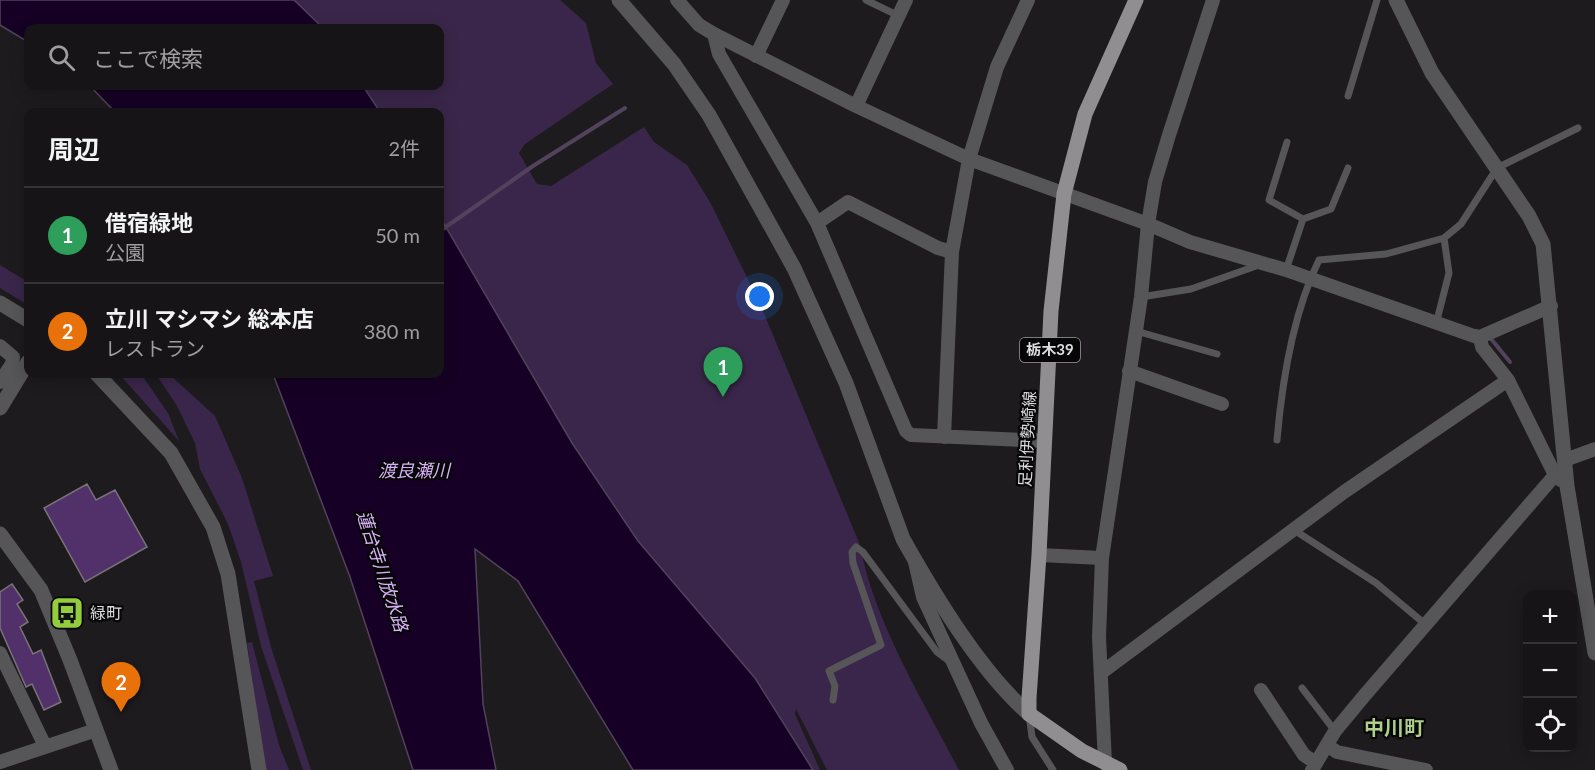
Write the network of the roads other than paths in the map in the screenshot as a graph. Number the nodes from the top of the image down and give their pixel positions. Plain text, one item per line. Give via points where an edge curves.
1 (619, 0) edge
2 (678, 0) edge
3 (783, 0) edge
4 (866, 0) edge
5 (906, 0) edge
6 (1028, 0) edge
7 (1136, 0) edge
8 (1213, 0) edge
9 (1377, 0) edge
10 (1396, 0) edge
11 (899, 16) junction
12 (714, 34) junction
13 (756, 56) junction
14 (1348, 96) dead end
15 (856, 106) junction
16 (1578, 128) dead end
17 (1287, 142) dead end
18 (969, 159) junction
19 (1348, 168) dead end
20 (1497, 168) junction
21 (1064, 194) junction
22 (1303, 219) junction
23 (818, 223) junction
24 (1148, 224) junction
25 (1444, 238) junction
26 (952, 252) junction
27 (1263, 262) junction
28 (1286, 270) junction
29 (1310, 279) junction
30 (1141, 297) junction
31 (0, 303) edge
32 (1551, 306) junction
33 (24, 318) edge
34 (1436, 324) junction
35 (1136, 331) junction
36 (1480, 337) junction
37 (0, 346) edge
38 (1217, 354) dead end
39 (24, 369) edge
40 (1129, 371) junction
41 (101, 378) edge
42 (1508, 380) junction
43 (0, 382) edge
44 (1222, 404) dead end
45 (0, 408) edge
46 (944, 436) junction
47 (1277, 440) dead end
48 (1045, 441) junction
49 (1595, 449) edge
50 (1565, 460) junction
51 (1561, 480) junction
52 (1293, 530) junction
53 (0, 534) edge
54 (1039, 555) junction
55 (1102, 558) junction
56 (915, 561) junction
57 (1425, 624) junction
58 (0, 653) edge
59 (1595, 653) edge
60 (956, 666) junction
61 (1101, 673) junction
62 (1302, 688) dead end
63 (1261, 690) dead end
64 (833, 700) dead end
65 (1029, 714) junction
66 (96, 730) junction
67 (1335, 731) junction
68 (45, 746) junction
69 (1328, 746) junction
70 (5, 764) edge
71 (1314, 766) edge
72 (1108, 767) edge
73 (111, 770) edge
74 (259, 770) edge
75 (1007, 770) edge
76 (1053, 770) edge
77 (1120, 770) edge
78 (1426, 770) edge

1 - 56 street via 654,38 709,115 794,268 846,383 896,522
2 - 12 street via 699,25
3 - 13 street
4 - 11 lane
5 - 11 street
6 - 18 street via 997,67
7 - 21 main road, 足利伊勢崎線 / 栃木39 via 1085,114
8 - 24 street via 1155,182
9 - 14 lane
10 - 20 street via 1432,73
11 - 15 street
12 - 13 street
12 - 23 street via 719,54
13 - 15 street
15 - 18 street
16 - 20 lane
17 - 22 lane via 1269,200
18 - 21 street
18 - 26 street
19 - 22 lane via 1331,209
20 - 25 lane via 1461,224
20 - 32 street via 1543,244
21 - 24 street
21 - 48 main road, 足利伊勢崎線 / 栃木39 via 1051,303
22 - 28 lane
23 - 26 street via 848,202
23 - 46 street via 906,431 911,435
24 - 27 street via 1190,242
24 - 30 street
25 - 29 lane via 1386,254 1319,260
25 - 34 lane via 1449,273
26 - 46 street
27 - 28 street
27 - 30 lane via 1191,289
28 - 29 street
29 - 34 street
29 - 47 lane via 1282,388
30 - 35 street
31 - 33 street
32 - 36 street
32 - 50 street
34 - 36 street
35 - 38 lane
35 - 40 street
36 - 42 street via 1482,347
37 - 43 street via 13,357
39 - 45 street
40 - 44 street
40 - 55 street
41 - 74 street via 171,453 213,527 228,574
42 - 51 street
42 - 52 street
46 - 48 street
48 - 54 main road, 足利伊勢崎線 / 栃木39
49 - 50 street
50 - 51 street
51 - 57 street
51 - 59 street
52 - 57 lane via 1376,583
52 - 61 street
53 - 66 street via 41,590
54 - 55 street
54 - 65 main road, 足利伊勢崎線 / 栃木39
55 - 61 street
56 - 60 street via 923,597
56 - 65 street via 989,674
57 - 67 street
58 - 68 street
60 - 64 lane via 937,652 856,547 852,552 853,563 881,645 829,671 835,686
60 - 75 street
61 - 72 street
62 - 67 lane
63 - 71 street
65 - 72 main road
65 - 76 lane via 1032,737
66 - 68 street
66 - 73 street
67 - 69 street
68 - 70 street
69 - 71 street
69 - 78 street via 1337,752
72 - 77 main road

